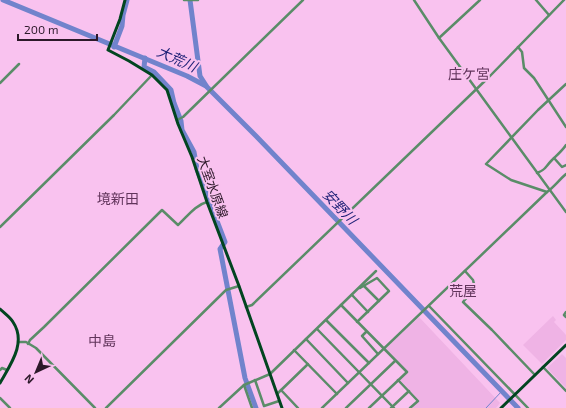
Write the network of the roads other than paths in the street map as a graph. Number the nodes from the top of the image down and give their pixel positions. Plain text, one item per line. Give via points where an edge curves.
1 (125, 0) edge
2 (185, 0) edge
3 (196, 0) edge
4 (303, 0) edge
5 (414, 0) edge
6 (480, 0) edge
7 (536, 0) edge
8 (564, 0) edge
9 (550, 14) junction
10 (439, 38) junction
11 (518, 47) junction
12 (19, 64) dead end
13 (152, 75) junction
14 (0, 83) edge
15 (566, 84) edge
16 (477, 89) junction
17 (548, 100) junction
18 (179, 119) junction
19 (566, 127) edge
20 (511, 137) junction
21 (566, 145) edge
22 (562, 151) junction
23 (566, 155) edge
24 (554, 158) junction
25 (566, 165) edge
26 (538, 173) junction
27 (566, 174) edge
28 (548, 191) junction
29 (207, 202) junction
30 (566, 212) edge
31 (0, 226) edge
32 (376, 270) dead end
33 (465, 271) junction
34 (239, 286) junction
35 (364, 286) junction
36 (357, 290) junction
37 (352, 295) junction
38 (379, 301) junction
39 (341, 305) junction
40 (246, 307) junction
41 (429, 307) junction
42 (0, 309) edge
43 (368, 312) junction
44 (566, 312) edge
45 (566, 317) edge
46 (326, 320) junction
47 (358, 322) junction
48 (317, 328) junction
49 (366, 332) junction
50 (306, 339) junction
51 (19, 342) junction
52 (28, 344) junction
53 (566, 345) edge
54 (383, 349) junction
55 (294, 350) junction
56 (378, 354) junction
57 (395, 361) junction
58 (308, 364) junction
59 (368, 364) junction
60 (543, 367) junction
61 (0, 370) edge
62 (7, 370) junction
63 (360, 372) junction
64 (270, 374) junction
65 (535, 375) junction
66 (255, 380) junction
67 (398, 380) junction
68 (0, 383) edge
69 (348, 383) junction
70 (371, 384) junction
71 (244, 385) junction
72 (281, 390) junction
73 (409, 391) junction
74 (566, 391) edge
75 (277, 394) junction
76 (337, 394) junction
77 (382, 395) junction
78 (514, 395) junction
79 (0, 398) edge
80 (279, 401) junction
81 (325, 407) edge
82 (393, 407) edge
83 (10, 408) edge
84 (95, 408) edge
85 (106, 408) edge
86 (219, 408) edge
87 (252, 408) edge
88 (282, 408) edge
89 (298, 408) edge
90 (346, 408) edge
91 (369, 408) edge
92 (410, 408) edge
93 (501, 408) edge
94 (528, 408) edge

1 - 13 main road, 大室水原線 via 108,50
2 - 3 street
4 - 18 street
5 - 10 street
6 - 10 street
7 - 9 street
8 - 9 street
9 - 11 street
10 - 16 street
11 - 16 street
11 - 17 street via 522,52 524,68
12 - 14 street
13 - 18 main road, 大室水原線 via 167,90
13 - 31 street
15 - 17 street
16 - 20 street
16 - 40 street via 252,305
17 - 19 street
17 - 20 street
18 - 29 main road, 大室水原線
20 - 26 street
20 - 28 street via 486,164 511,180
21 - 22 street
22 - 23 street
22 - 24 street
24 - 25 street via 562,167
24 - 26 street via 546,169
26 - 28 street
27 - 28 street
28 - 30 street
28 - 33 street
29 - 34 main road, 大室水原線
29 - 52 street via 201,203 178,225 162,210
32 - 36 street
33 - 41 street
33 - 65 street via 473,280 475,288 463,302
34 - 40 main road, 大室水原線
34 - 85 street via 226,290
35 - 36 street
35 - 38 street
35 - 38 street via 377,278 381,282 389,291
36 - 37 street
37 - 39 street
37 - 43 street
38 - 43 street
39 - 46 street
39 - 47 street
40 - 64 main road, 大室水原線
41 - 54 street
41 - 78 street
42 - 51 main road via 13,323
43 - 47 street
44 - 45 street
46 - 48 street
46 - 59 street
47 - 49 street
48 - 50 street
48 - 63 street
49 - 54 street
49 - 56 street via 362,336
50 - 55 street
50 - 69 street
51 - 52 street
51 - 62 main road
52 - 84 street via 36,348
53 - 60 main road
54 - 56 street
54 - 57 street
55 - 58 street
55 - 64 street
56 - 59 street
57 - 67 street via 407,372
57 - 70 street
58 - 72 street
58 - 76 street
59 - 63 street
60 - 65 main road
60 - 74 street
61 - 62 street
62 - 68 main road
63 - 69 street
63 - 70 street
64 - 66 street
64 - 75 main road, 大室水原線
65 - 78 main road
66 - 71 street
66 - 80 street via 264,406
67 - 73 street
67 - 77 street
69 - 76 street
70 - 77 street
70 - 90 street
71 - 86 street
71 - 87 street
72 - 75 street
72 - 89 street
73 - 82 street
73 - 92 street via 418,400
75 - 80 main road, 大室水原線
76 - 81 street
77 - 82 street
77 - 91 street
78 - 93 main road
78 - 94 street
79 - 83 street
80 - 88 main road, 大室水原線

